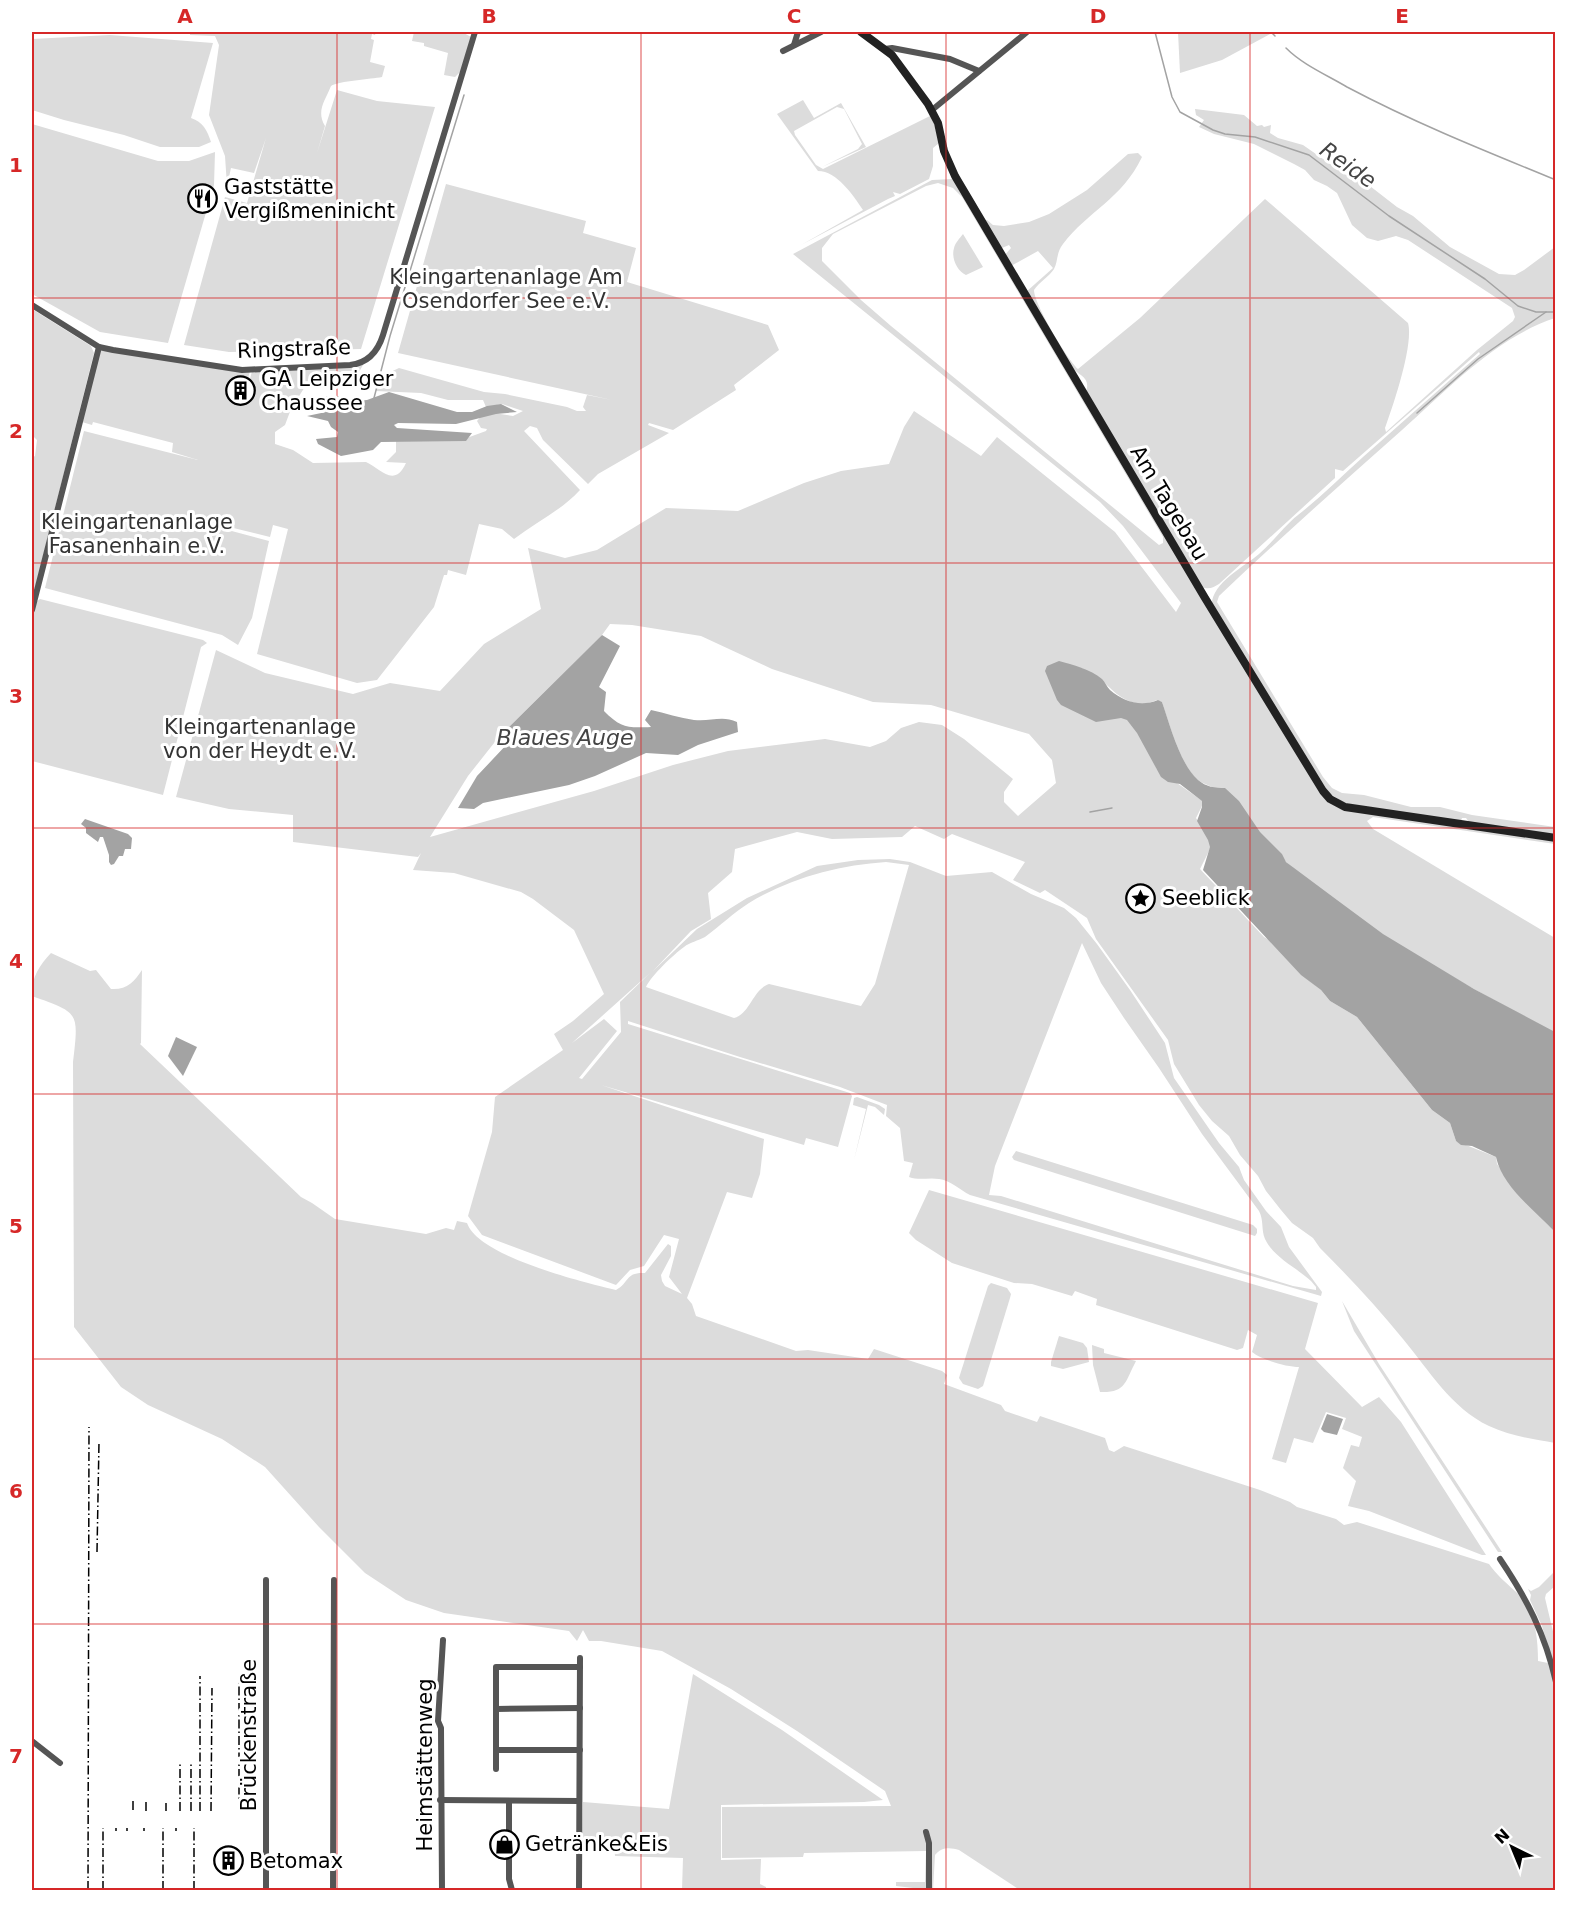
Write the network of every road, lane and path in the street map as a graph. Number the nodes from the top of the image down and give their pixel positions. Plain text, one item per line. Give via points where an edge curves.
1 (475, 32) edge
2 (798, 32) edge
3 (821, 32) edge
4 (861, 32) edge
5 (1027, 32) edge
6 (794, 45) junction
7 (885, 49) junction
8 (783, 51) dead end
9 (979, 71) junction
10 (932, 111) junction
11 (32, 305) edge
12 (99, 347) junction
13 (32, 610) edge
14 (1556, 838) edge
15 (1500, 1559) dead end
16 (266, 1580) dead end
17 (334, 1580) dead end
18 (443, 1640) dead end
19 (580, 1658) dead end
20 (580, 1667) junction
21 (1556, 1682) edge
22 (580, 1708) junction
23 (496, 1709) junction
24 (32, 1741) edge
25 (497, 1750) junction
26 (580, 1750) junction
27 (60, 1763) dead end
28 (496, 1769) dead end
29 (440, 1800) junction
30 (509, 1801) junction
31 (579, 1801) junction
32 (926, 1832) dead end
33 (266, 1890) edge
34 (333, 1890) edge
35 (442, 1890) edge
36 (512, 1890) edge
37 (579, 1890) edge
38 (929, 1890) edge

1 - 12 street, Ringstraße via 384,335 369,358 351,365 242,370
2 - 6 street
3 - 6 street
4 - 7 street, Am Tagebau
5 - 9 street
6 - 8 street
7 - 9 street via 950,59
7 - 10 street, Am Tagebau
9 - 10 street
10 - 14 street, Am Tagebau via 955,176 1323,791 1345,807
11 - 12 street, Ringstraße
12 - 13 street
15 - 21 street via 1535,1618
16 - 33 street, Brückenstraße
17 - 34 street
18 - 29 street, Heimstättenweg via 438,1721
19 - 20 street
20 - 22 street
20 - 23 street via 496,1667
22 - 23 street
22 - 26 street
23 - 25 street
24 - 27 street
25 - 26 street
25 - 28 street
26 - 31 street
29 - 30 street
29 - 35 street, Heimstättenweg
30 - 31 street
30 - 36 street
31 - 37 street
32 - 38 street

